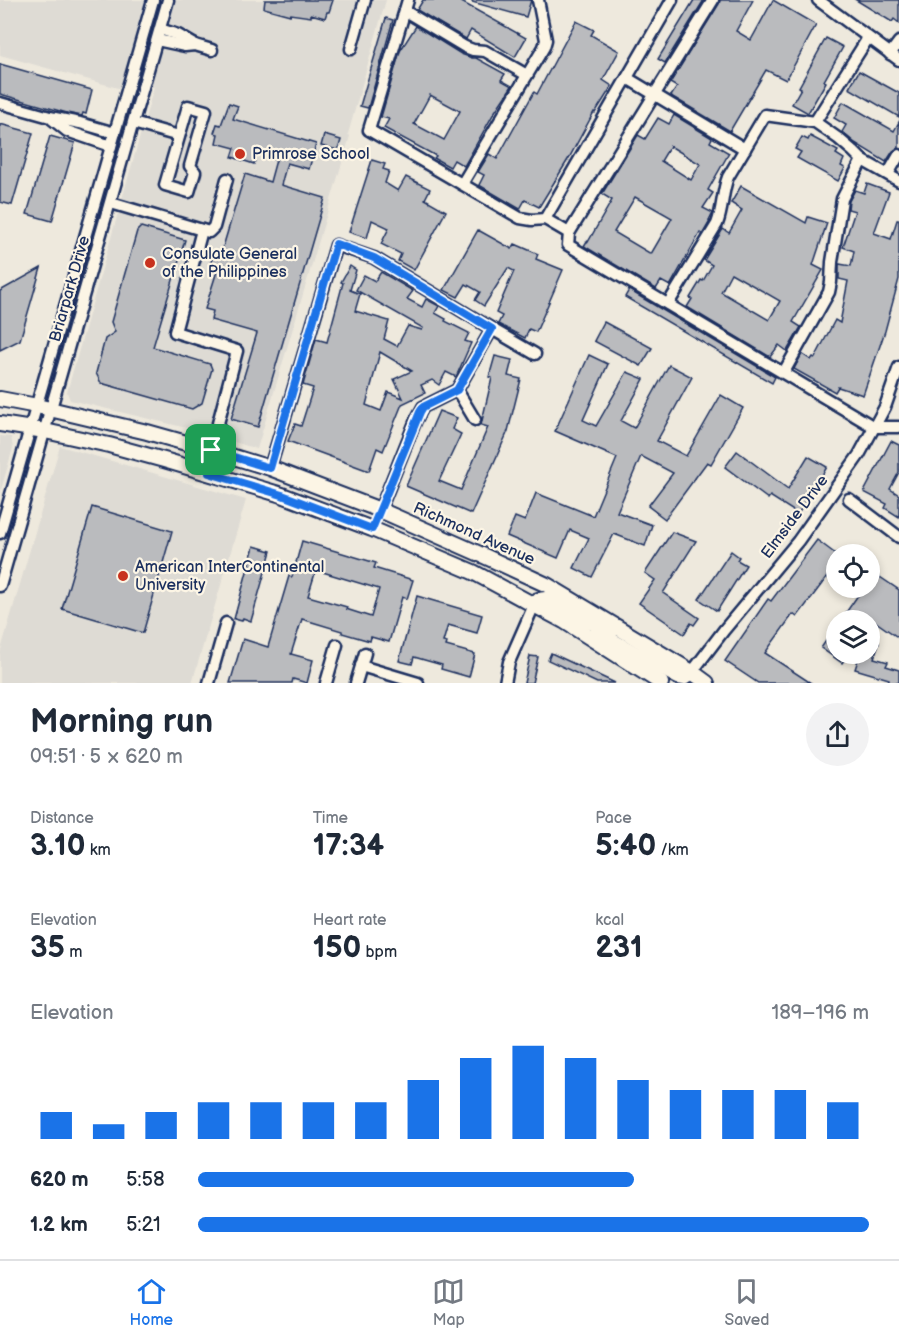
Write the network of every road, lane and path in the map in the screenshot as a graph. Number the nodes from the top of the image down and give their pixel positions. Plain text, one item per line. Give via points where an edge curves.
1 (153, 0) edge
2 (168, 0) edge
3 (365, 0) edge
4 (538, 0) edge
5 (713, 0) edge
6 (818, 0) edge
7 (667, 2) edge
8 (406, 5) edge
9 (158, 34) junction
10 (868, 38) junction
11 (899, 42) edge
12 (351, 49) dead end
13 (212, 50) dead end
14 (895, 57) edge
15 (527, 75) junction
16 (627, 78) junction
17 (655, 94) junction
18 (0, 103) edge
19 (50, 117) junction
20 (815, 122) junction
21 (133, 123) junction
22 (90, 126) junction
23 (115, 133) junction
24 (179, 136) junction
25 (87, 138) junction
26 (111, 146) junction
27 (745, 149) junction
28 (899, 155) edge
29 (862, 160) junction
30 (888, 174) junction
31 (227, 179) dead end
32 (899, 181) edge
33 (462, 184) junction
34 (111, 203) junction
35 (545, 219) junction
36 (202, 230) junction
37 (569, 233) junction
38 (668, 304) junction
39 (492, 329) junction
40 (535, 354) dead end
41 (899, 367) edge
42 (784, 372) junction
43 (457, 390) junction
44 (895, 393) edge
45 (0, 399) edge
46 (37, 406) junction
47 (51, 409) junction
48 (475, 420) dead end
49 (0, 424) edge
50 (874, 427) junction
51 (899, 427) edge
52 (30, 429) junction
53 (45, 431) junction
54 (211, 450) junction
55 (270, 468) junction
56 (209, 473) junction
57 (849, 499) dead end
58 (380, 510) junction
59 (372, 529) junction
60 (0, 533) edge
61 (899, 537) edge
62 (0, 586) edge
63 (534, 605) junction
64 (226, 623) dead end
65 (622, 630) junction
66 (588, 637) junction
67 (337, 645) dead end
68 (364, 653) dead end
69 (361, 666) junction
70 (692, 672) junction
71 (209, 683) edge
72 (326, 683) edge
73 (356, 683) edge
74 (418, 683) edge
75 (505, 683) edge
76 (661, 683) edge
77 (707, 683) edge

1 - 23 street, Briarpark Drive
2 - 9 street, Briarpark Drive
3 - 12 street
4 - 15 street via 546,40
5 - 17 street
6 - 10 street
7 - 16 street
8 - 15 street via 465,47 485,51
8 - 33 street via 369,130
9 - 13 street via 185,46
9 - 21 street, Briarpark Drive
10 - 14 street
10 - 20 street
11 - 14 street
15 - 33 street
16 - 17 street
16 - 35 street
17 - 27 street
17 - 37 street
18 - 19 street
19 - 22 street
19 - 25 street via 66,131
20 - 27 street via 765,115
20 - 29 street
21 - 24 street
21 - 34 street, Briarpark Drive
22 - 23 street
22 - 25 street
23 - 26 street, Briarpark Drive
24 - 24 street via 165,185 189,192 195,172 190,166 206,111 188,106
25 - 26 street
26 - 46 street, Briarpark Drive
27 - 38 street via 724,187 717,224
28 - 30 street
29 - 30 street
29 - 42 street via 842,199 829,292
30 - 32 street
31 - 36 street via 214,227 209,232
33 - 35 street via 520,218
34 - 36 street
34 - 47 street, Briarpark Drive
35 - 37 street
36 - 54 street via 175,332 237,351
37 - 38 street via 568,245
38 - 42 street
39 - 40 street
39 - 43 street
39 - 55 street via 374,258 336,244
41 - 44 street, Elmside Drive
42 - 50 street
43 - 48 street
43 - 58 street via 423,407
44 - 50 street, Elmside Drive
45 - 46 main road, Richmond Avenue
46 - 47 main road, Richmond Avenue
46 - 52 street, Briarpark Drive
47 - 53 street, Briarpark Drive
47 - 54 main road, Richmond Avenue
49 - 52 main road
50 - 51 street
50 - 70 street, Elmside Drive via 859,455 798,541
52 - 53 main road
52 - 60 street, Briarpark Drive
53 - 56 main road
53 - 62 street, Briarpark Drive
54 - 55 main road, Richmond Avenue
54 - 56 main road
55 - 58 main road, Richmond Avenue
56 - 59 main road
57 - 61 street
58 - 59 main road
58 - 65 main road, Richmond Avenue via 521,572
59 - 63 main road via 473,572
63 - 65 main road via 546,599 592,623
63 - 66 main road
63 - 75 street via 509,662
64 - 71 street
65 - 70 main road, Richmond Avenue
66 - 70 main road via 604,636 678,677
66 - 76 main road
67 - 72 street
68 - 69 street
69 - 73 street
69 - 74 street
70 - 77 main road, Richmond Avenue

